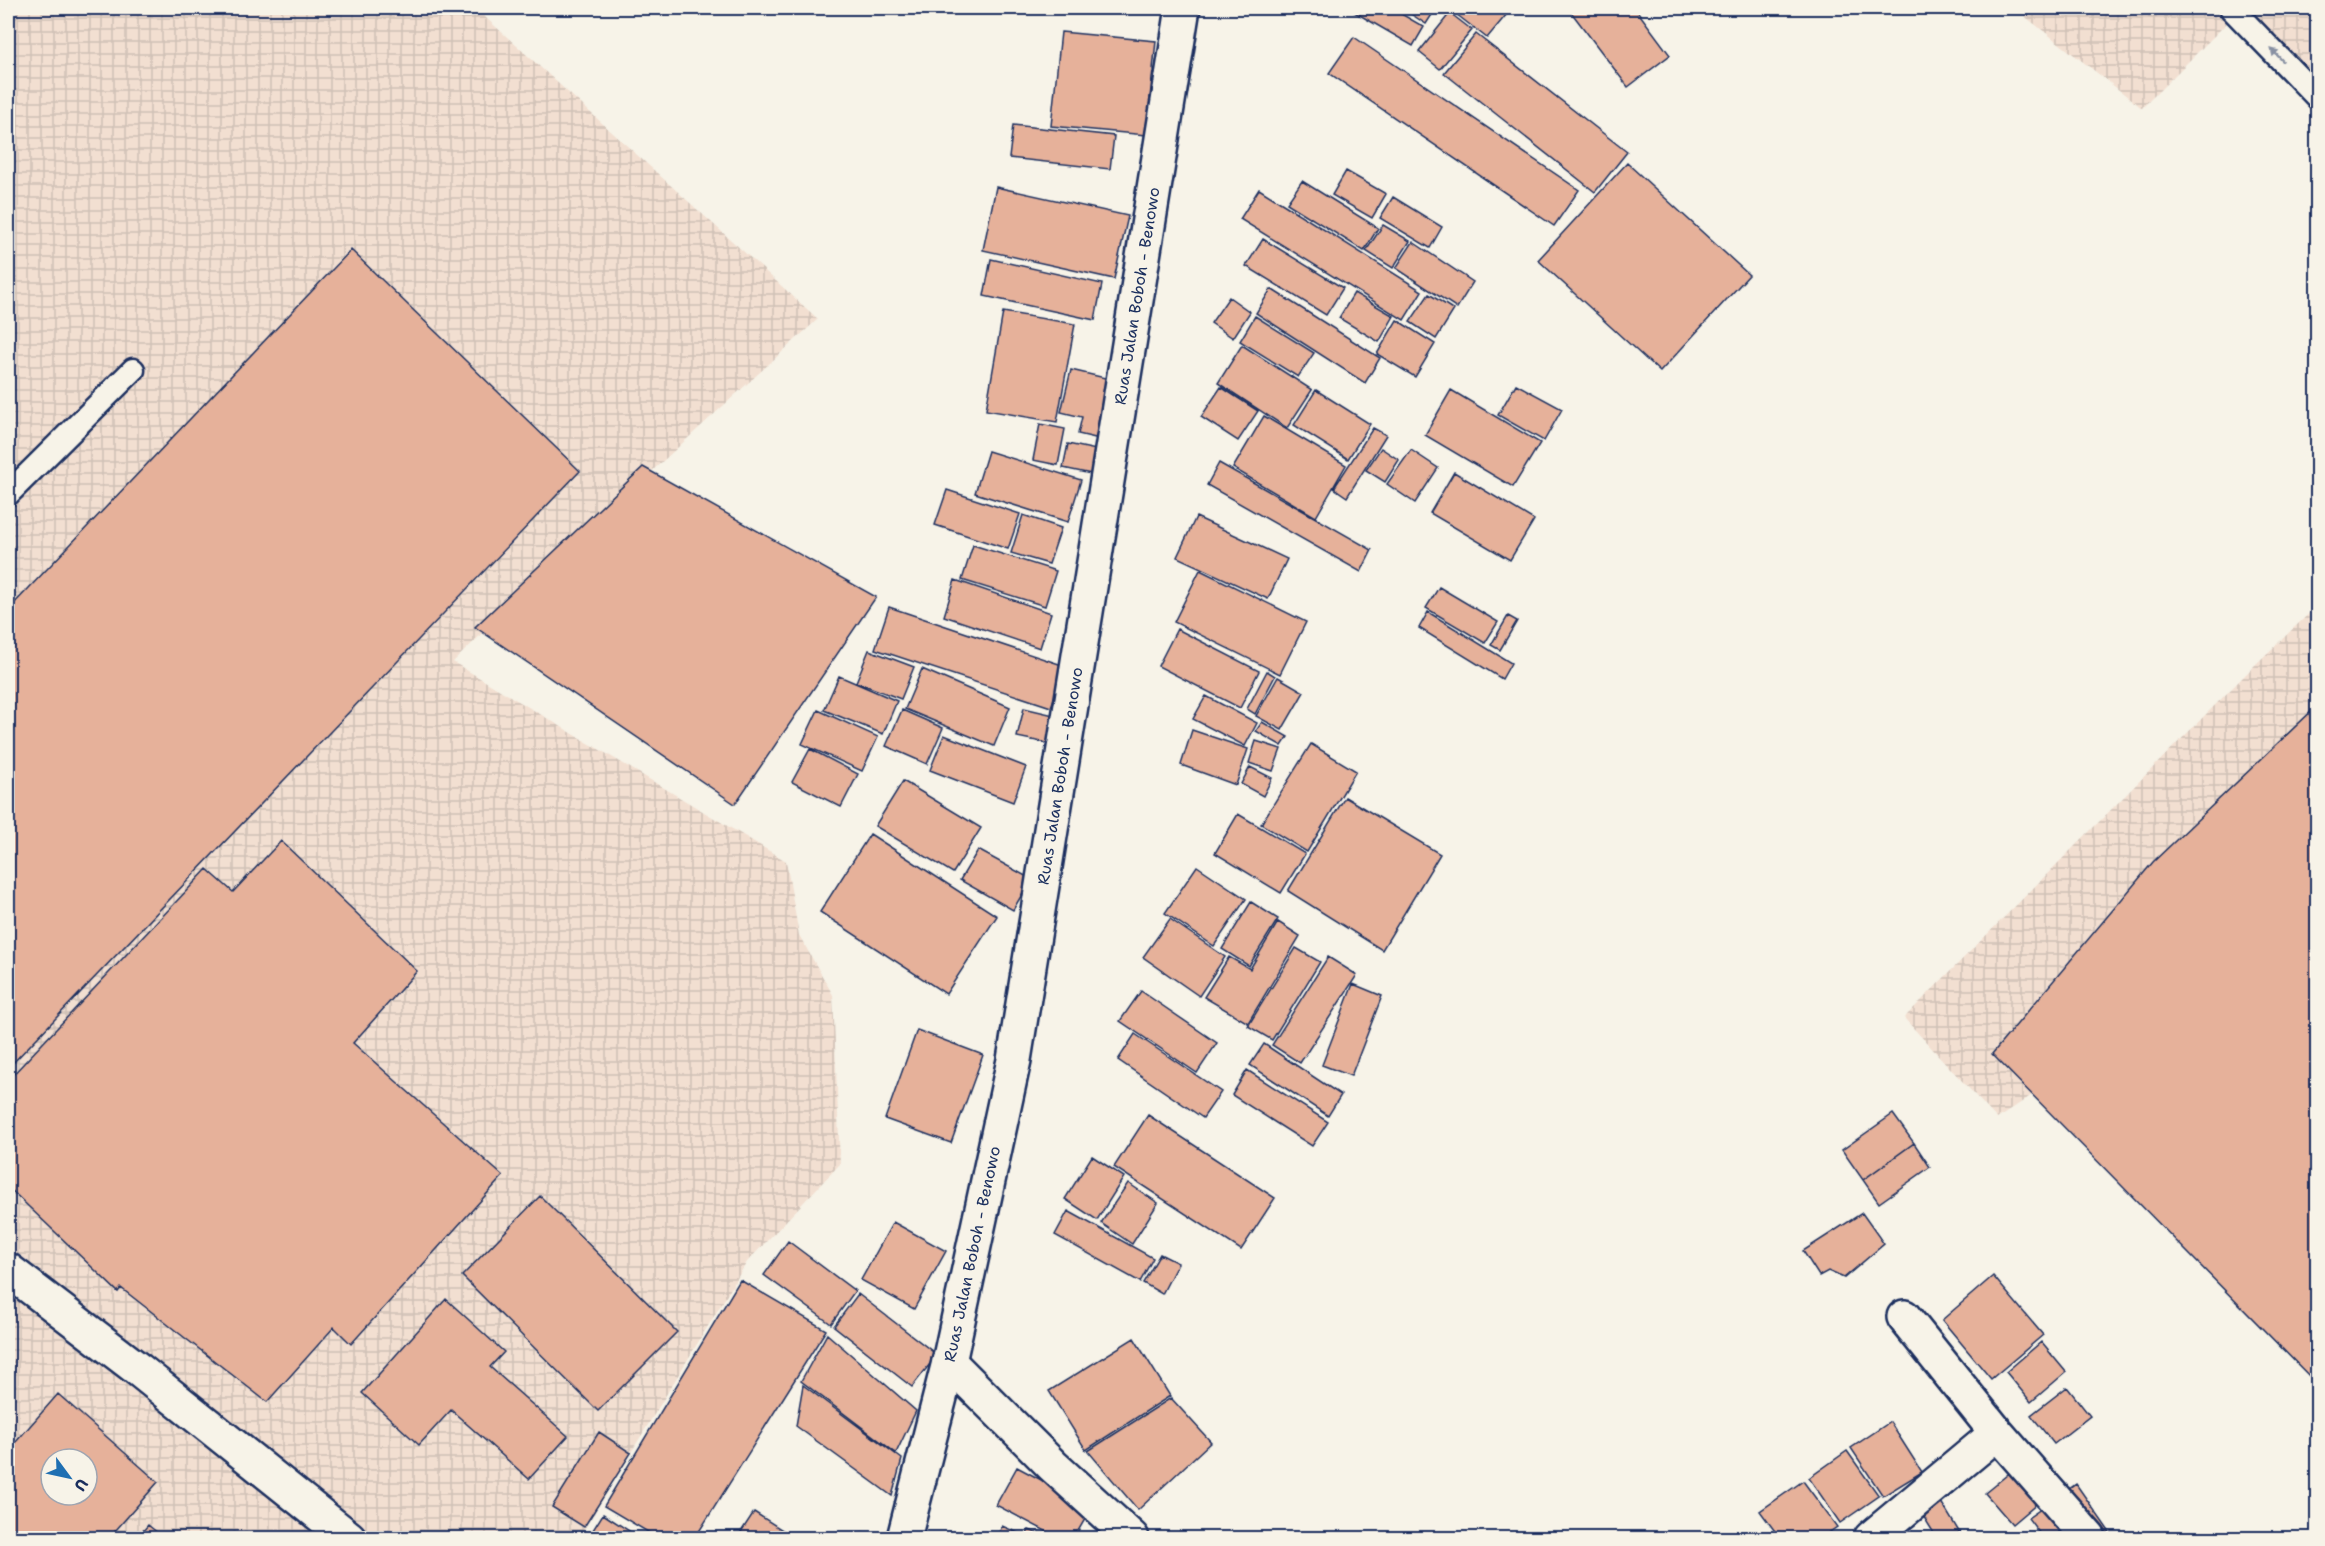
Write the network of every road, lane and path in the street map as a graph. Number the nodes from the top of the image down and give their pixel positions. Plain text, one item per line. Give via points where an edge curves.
1 (1183, 8) edge
2 (2231, 8) edge
3 (2317, 97) edge
4 (133, 370) dead end
5 (8, 494) edge
6 (8, 1270) edge
7 (1904, 1317) dead end
8 (949, 1362) junction
9 (1997, 1433) junction
10 (348, 1539) edge
11 (904, 1539) edge
12 (1132, 1539) edge
13 (1871, 1539) edge
14 (2089, 1539) edge

1 - 8 main road, Ruas Jalan Boboh - Benowo via 1014,1059
3 -> 2 lane
4 - 5 lane
6 - 10 main road
7 - 9 main road
8 - 11 main road, Ruas Jalan Boboh - Benowo
8 - 12 main road
9 - 13 main road
9 - 14 main road

